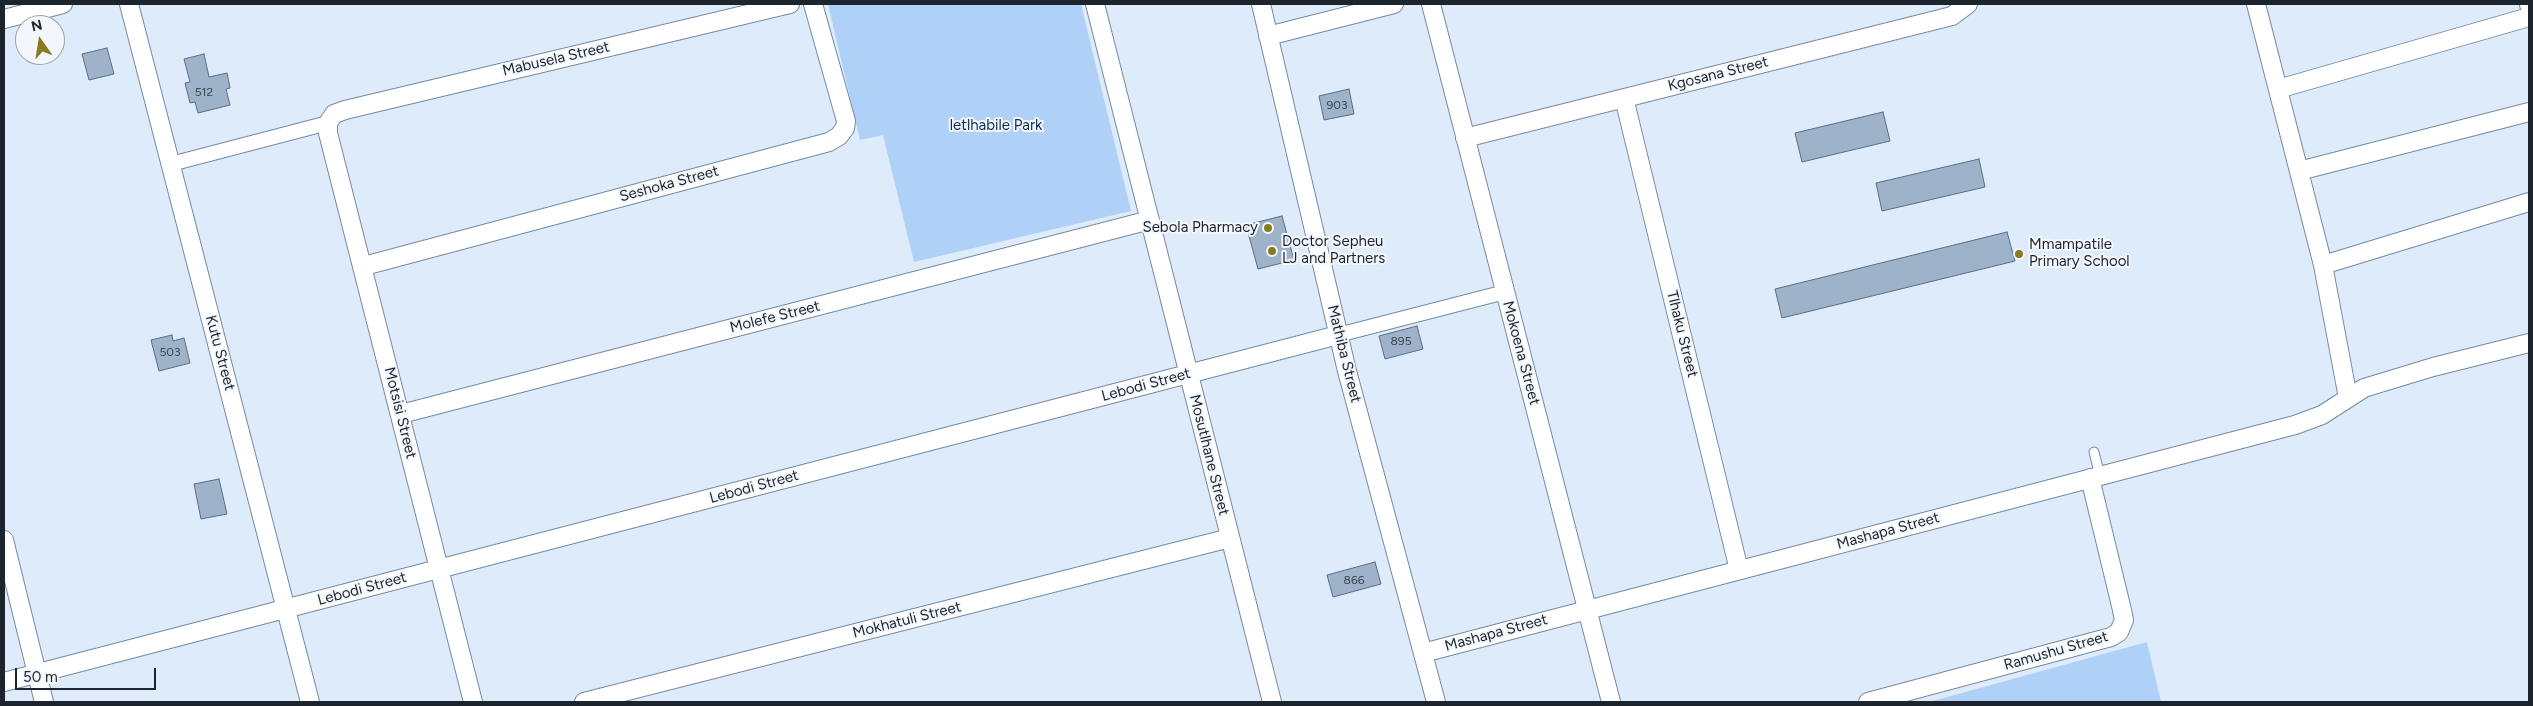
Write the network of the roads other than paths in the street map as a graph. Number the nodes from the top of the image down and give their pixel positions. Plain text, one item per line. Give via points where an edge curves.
1 (62, 4) edge
2 (129, 4) edge
3 (790, 4) edge
4 (813, 4) edge
5 (1095, 4) edge
6 (1261, 4) edge
7 (1394, 4) edge
8 (1430, 4) edge
9 (1968, 4) edge
10 (2256, 4) edge
11 (2529, 17) edge
12 (4, 19) edge
13 (1268, 36) junction
14 (2278, 90) junction
15 (1624, 98) junction
16 (2529, 112) edge
17 (328, 123) junction
18 (1465, 138) junction
19 (171, 164) junction
20 (2299, 171) junction
21 (2529, 202) edge
22 (1150, 220) junction
23 (2322, 265) junction
24 (364, 266) junction
25 (1505, 292) junction
26 (1338, 335) junction
27 (2529, 343) edge
28 (1189, 374) junction
29 (2348, 398) junction
30 (401, 414) junction
31 (2094, 452) dead end
32 (2095, 477) junction
33 (1230, 538) junction
34 (4, 540) edge
35 (440, 569) junction
36 (1739, 570) junction
37 (286, 609) junction
38 (1588, 610) junction
39 (1422, 653) junction
40 (37, 674) junction
41 (4, 682) edge
42 (44, 702) edge
43 (310, 702) edge
44 (473, 702) edge
45 (584, 702) edge
46 (1272, 702) edge
47 (1436, 702) edge
48 (1612, 702) edge
49 (1868, 702) edge

1 - 12 street
2 - 19 street, Kutu Street
3 - 17 street, Mabusela Street via 345,110 334,114
4 - 24 street, Seshoka Street via 846,120 839,136 820,144
5 - 22 street, Mosutlhane Street
6 - 13 street, Mathiba Street
7 - 13 street
8 - 18 street, Mokoena Street
9 - 15 street, Kgosana Street via 1952,16
10 - 14 street
11 - 14 street
13 - 26 street, Mathiba Street
14 - 20 street
15 - 18 street, Kgosana Street
15 - 36 street, Tlhaku Street
16 - 20 street
17 - 19 street
17 - 24 street, Motsisi Street
18 - 25 street, Mokoena Street
19 - 37 street, Kutu Street
20 - 23 street
21 - 23 street
22 - 28 street, Mosutlhane Street
22 - 30 street, Molefe Street
23 - 29 street
24 - 30 street, Motsisi Street
25 - 26 street, Lebodi Street
25 - 38 street, Mokoena Street
26 - 28 street, Lebodi Street
26 - 39 street, Mathiba Street
27 - 29 street, Mashapa Street via 2364,388
28 - 33 street, Mosutlhane Street
28 - 35 street, Lebodi Street
29 - 32 street, Mashapa Street via 2322,415 2295,425
30 - 35 street, Motsisi Street
31 - 32 lane
32 - 36 street, Mashapa Street
32 - 49 street, Ramushu Street via 2124,620 2120,632
33 - 45 street, Mokhatuli Street
33 - 46 street, Mosutlhane Street
34 - 40 street
35 - 37 street, Lebodi Street
35 - 44 street, Motsisi Street
36 - 38 street, Mashapa Street
37 - 40 street, Lebodi Street
37 - 43 street, Kutu Street
38 - 39 street, Mashapa Street
38 - 48 street, Mokoena Street
39 - 47 street, Mathiba Street
40 - 41 street, Lebodi Street
40 - 42 street

